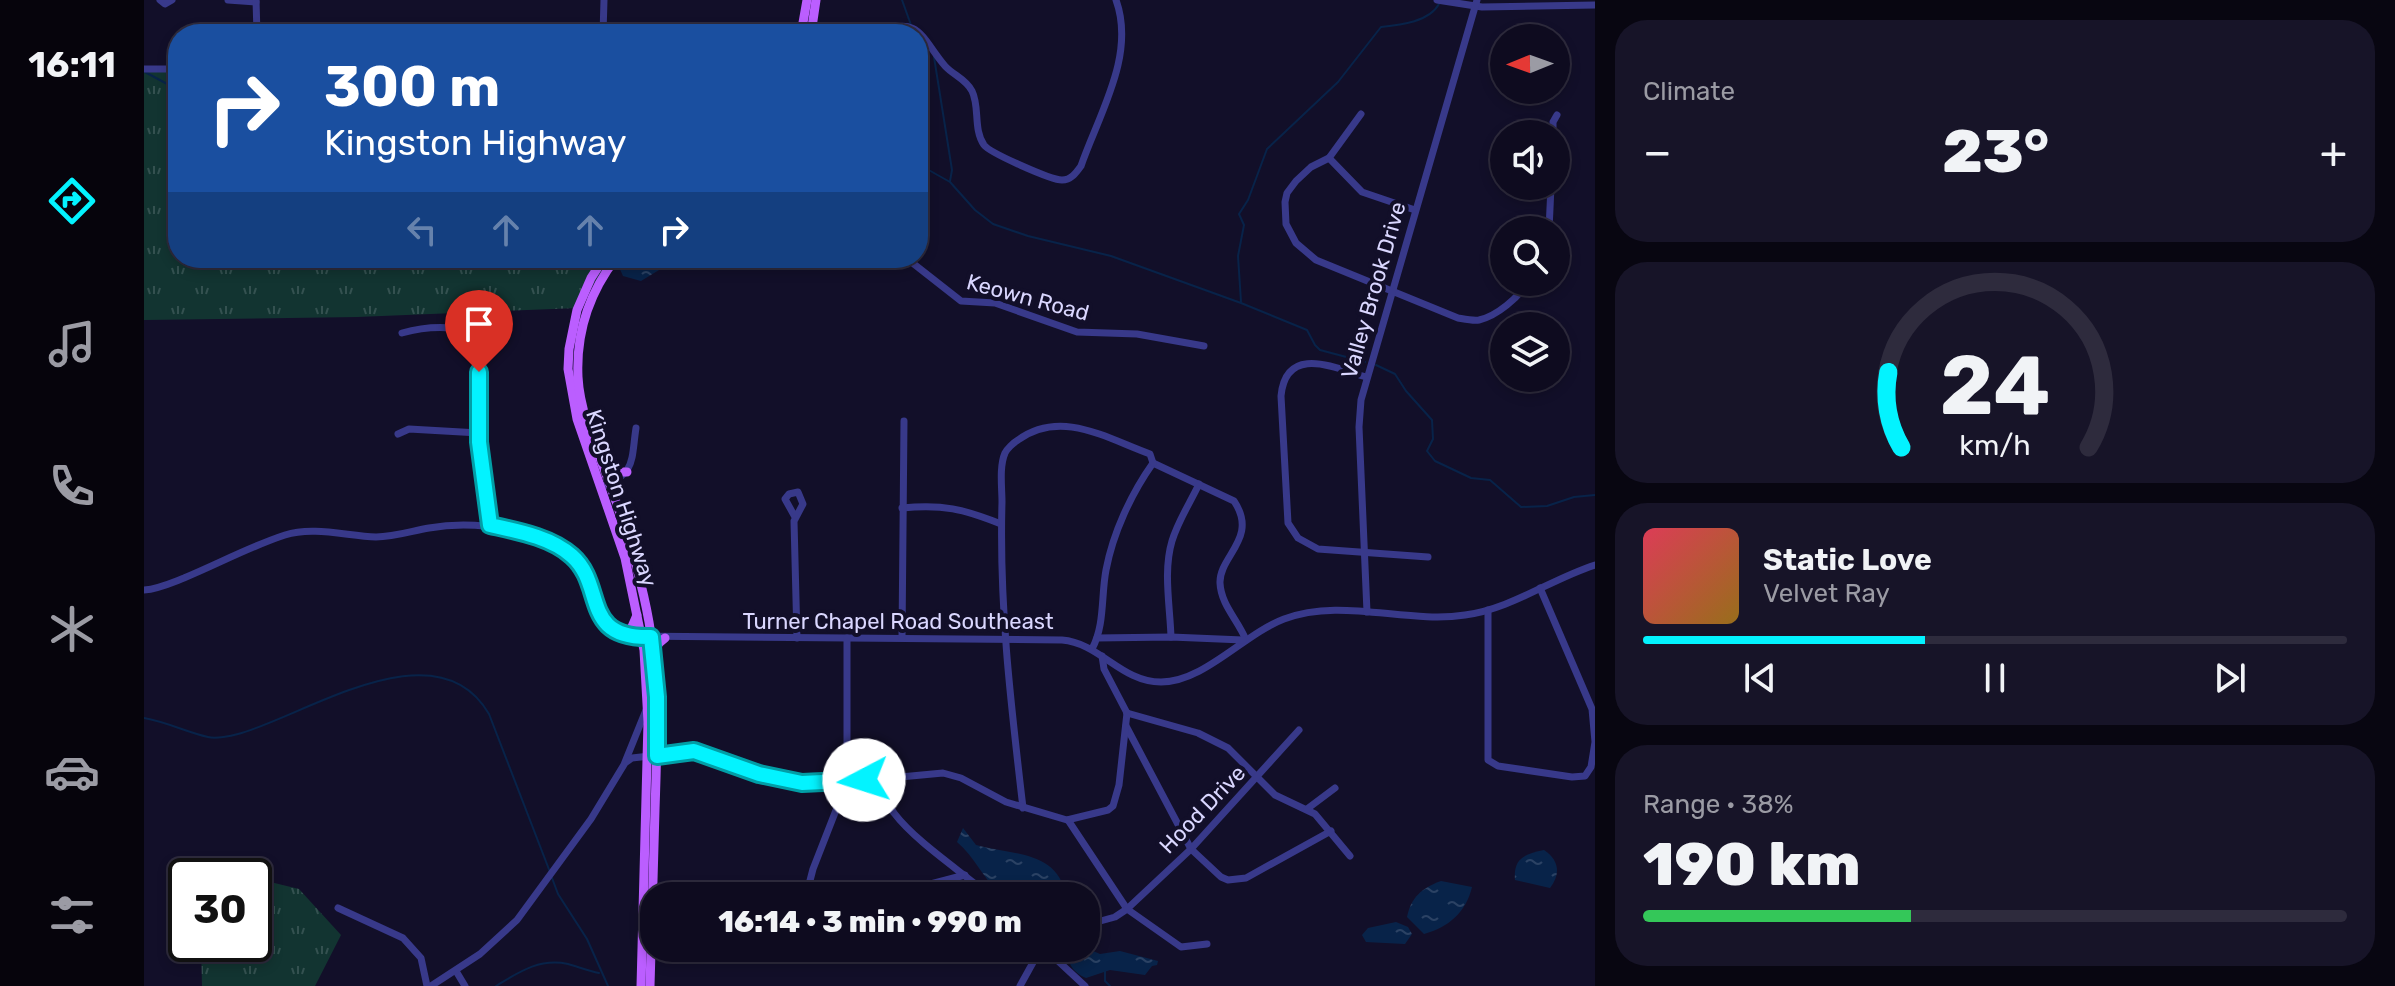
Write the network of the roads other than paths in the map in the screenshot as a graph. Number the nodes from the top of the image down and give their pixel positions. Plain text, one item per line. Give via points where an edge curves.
1 (160, 0) edge
2 (172, 0) edge
3 (228, 0) edge
4 (604, 0) edge
5 (807, 0) edge
6 (816, 0) edge
7 (1116, 0) edge
8 (1437, 0) edge
9 (256, 1) edge
10 (1476, 3) edge
11 (1562, 3) edge
12 (1595, 5) edge
13 (257, 24) edge
14 (603, 24) edge
15 (803, 24) edge
16 (812, 24) edge
17 (928, 43) edge
18 (144, 69) edge
19 (168, 69) edge
20 (1361, 114) dead end
21 (1557, 115) dead end
22 (1554, 120) edge
23 (1329, 158) junction
24 (1415, 210) junction
25 (598, 268) edge
26 (610, 268) edge
27 (919, 268) edge
28 (1391, 293) junction
29 (1515, 296) edge
30 (402, 333) dead end
31 (1204, 346) dead end
32 (1366, 377) junction
33 (904, 421) dead end
34 (636, 428) dead end
35 (479, 433) junction
36 (398, 434) dead end
37 (1153, 463) junction
38 (603, 466) junction
39 (624, 475) junction
40 (1199, 484) junction
41 (606, 485) junction
42 (615, 499) junction
43 (902, 508) junction
44 (795, 517) dead end
45 (1001, 524) junction
46 (490, 525) junction
47 (1363, 553) junction
48 (1428, 557) dead end
49 (1595, 565) edge
50 (1540, 588) junction
51 (144, 590) edge
52 (1488, 610) junction
53 (638, 611) junction
54 (1364, 612) junction
55 (617, 630) junction
56 (647, 637) junction
57 (1171, 637) junction
58 (665, 638) junction
59 (797, 638) junction
60 (847, 638) junction
61 (902, 638) junction
62 (1097, 638) junction
63 (1003, 639) junction
64 (1246, 640) junction
65 (1092, 649) junction
66 (654, 656) junction
67 (1102, 656) junction
68 (647, 704) junction
69 (1127, 713) junction
70 (1125, 724) junction
71 (1299, 730) dead end
72 (652, 756) junction
73 (625, 763) junction
74 (881, 777) junction
75 (1257, 777) junction
76 (847, 782) junction
77 (1335, 788) dead end
78 (1023, 808) junction
79 (1307, 809) junction
80 (1068, 820) junction
81 (1331, 831) junction
82 (1191, 849) junction
83 (1350, 856) dead end
84 (965, 875) junction
85 (810, 882) edge
86 (938, 882) edge
87 (973, 882) edge
88 (338, 908) dead end
89 (1127, 909) junction
90 (1100, 921) edge
91 (1207, 944) dead end
92 (1034, 962) edge
93 (1058, 962) edge
94 (456, 971) junction
95 (429, 986) edge
96 (465, 986) edge
97 (641, 986) edge
98 (650, 986) edge
99 (1020, 986) edge
100 (1085, 986) edge

1 - 2 street
3 - 9 street
4 - 14 street
5 - 15 main road
6 - 16 main road
7 - 17 street via 1122,42 1119,64 1081,166 1063,180 986,148 971,90
8 - 10 street
9 - 13 street
10 - 11 street
10 - 24 street, Valley Brook Drive
11 - 12 street
18 - 19 street
20 - 23 street
21 - 22 street
23 - 24 street via 1362,192
23 - 28 street via 1311,167 1287,193 1286,224 1296,243 1316,260
24 - 28 street, Valley Brook Drive
25 - 41 main road, Kingston Highway via 577,310 568,360 574,407
26 - 38 main road, Kingston Highway via 590,301 579,349 581,399
27 - 31 street, Keown Road via 961,301 995,303 1077,332 1137,334
28 - 29 street via 1458,318 1479,320
28 - 32 street, Valley Brook Drive
30 - 35 street via 429,328 463,330 477,337
32 - 47 street, Valley Brook Drive via 1359,414
32 - 47 street via 1312,362 1298,366 1285,380 1281,396 1291,528 1302,542 1324,550
33 - 43 street
34 - 39 street via 632,460
35 - 36 street via 409,429
35 - 46 street
37 - 40 street
37 - 45 street via 1150,454 1081,428 1043,427 1005,453
37 - 62 street via 1112,547
38 - 39 main road
38 - 41 main road, Kingston Highway
39 - 41 street
39 - 42 main road
40 - 57 street via 1171,542
40 - 64 street via 1239,508 1240,539 1220,581 1228,611
41 - 42 main road, Kingston Highway
41 - 53 main road, Kingston Highway
42 - 56 main road, Kingston Highway via 636,561
43 - 45 street via 951,507
43 - 61 street
44 - 59 street
45 - 63 street
46 - 51 street via 446,525 385,537 290,534
46 - 55 street via 544,540 570,554 583,571 597,611
47 - 48 street
47 - 54 street, Valley Brook Drive
49 - 50 street, Turner Chapel Road Southeast
50 - 52 street, Turner Chapel Road Southeast
50 - 52 street via 1592,709 1595,742 1585,776 1498,766 1488,760
52 - 54 street, Turner Chapel Road Southeast via 1449,617
53 - 55 main road via 633,627
53 - 56 main road, Kingston Highway
54 - 64 street, Turner Chapel Road Southeast via 1296,615
55 - 56 street, Turner Chapel Road Southeast
56 - 58 street, Turner Chapel Road Southeast
56 - 66 main road
56 - 68 main road, Kingston Highway
57 - 62 street
57 - 64 street
58 - 59 street, Turner Chapel Road Southeast
58 - 66 main road
59 - 60 street, Turner Chapel Road Southeast
60 - 61 street, Turner Chapel Road Southeast
60 - 76 street
61 - 63 street, Turner Chapel Road Southeast
62 - 65 street
63 - 65 street, Turner Chapel Road Southeast via 1068,640
63 - 78 street
64 - 67 street, Turner Chapel Road Southeast via 1194,673 1171,681 1135,677
65 - 67 street, Turner Chapel Road Southeast
66 - 72 main road
67 - 69 street
68 - 72 main road, Kingston Highway
68 - 73 street
69 - 70 street
69 - 75 street via 1214,741
70 - 80 street via 1113,806
70 - 82 street
71 - 75 street, Hood Drive
72 - 73 street
72 - 76 street via 694,751 786,781
72 - 97 main road
72 - 98 main road
73 - 94 street via 517,920
74 - 76 street
74 - 78 street via 956,775
74 - 84 street via 894,813
75 - 79 street via 1275,795
75 - 82 street, Hood Drive
76 - 85 street
77 - 79 street
78 - 80 street
79 - 81 street
80 - 89 street
81 - 82 street via 1236,880 1221,877
81 - 83 street
82 - 89 street, Hood Drive
84 - 86 street
84 - 87 street
88 - 95 street via 403,938 418,953
89 - 90 street
89 - 91 street via 1181,947
92 - 99 street
93 - 100 street
94 - 95 street
94 - 96 street

